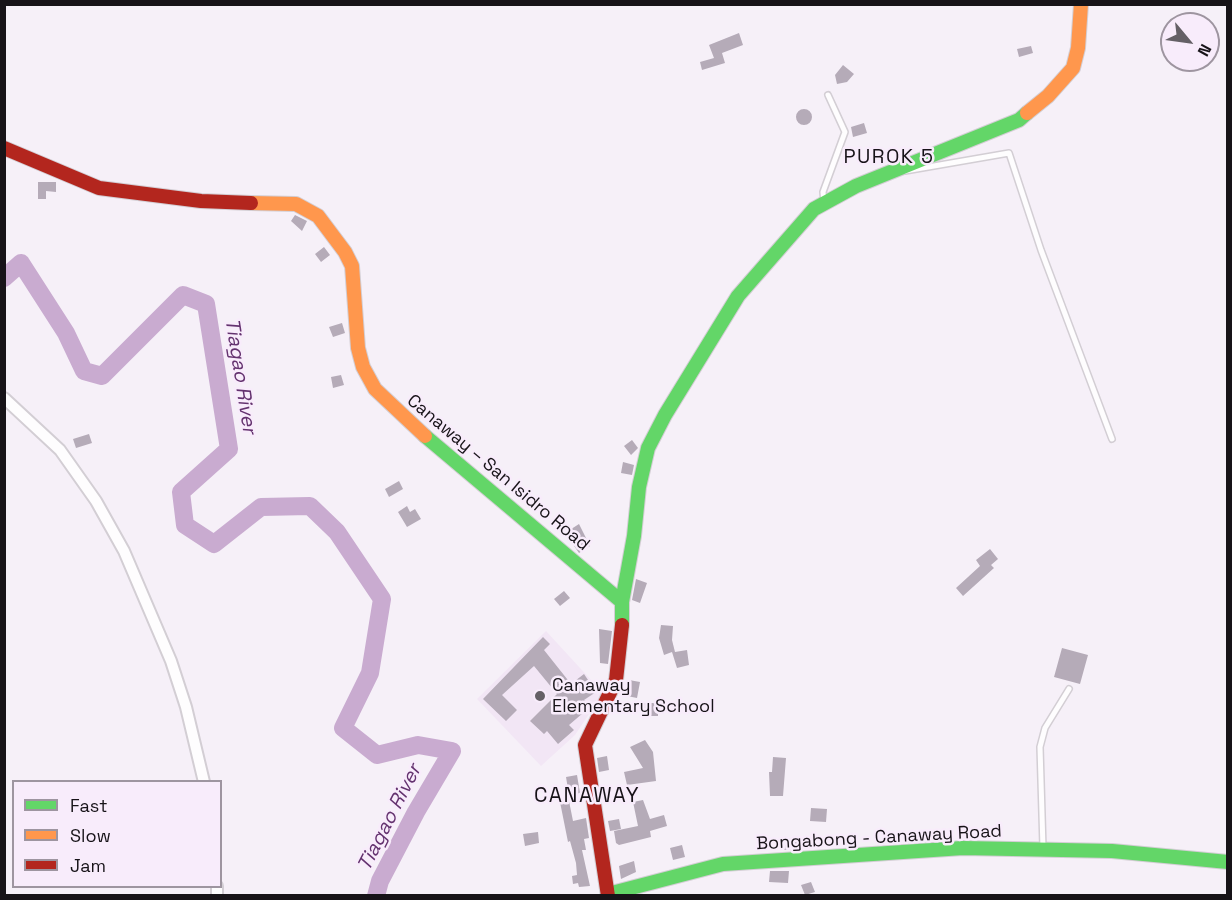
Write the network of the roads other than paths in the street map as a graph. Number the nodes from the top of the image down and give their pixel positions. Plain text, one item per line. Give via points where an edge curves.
1 (1081, 4) edge
2 (828, 95) dead end
3 (4, 148) edge
4 (896, 169) junction
5 (824, 204) junction
6 (4, 398) edge
7 (1112, 439) dead end
8 (622, 602) junction
9 (1069, 689) dead end
10 (204, 780) edge
11 (1043, 850) junction
12 (1227, 862) edge
13 (608, 895) edge

1 - 4 street via 1073,68 1048,96 1019,120
2 - 5 lane via 845,132 823,192
3 - 8 street, Canaway – San Isidro Road via 99,188 201,201 296,204 318,216 352,266 358,348 363,368 375,389 447,458
4 - 5 street
4 - 7 lane via 909,172 1009,153
5 - 8 street via 814,209 738,296 648,448
6 - 10 street via 60,450 96,501 124,551 171,661
8 - 13 street via 616,680 585,745
9 - 11 lane via 1045,728 1040,747
11 - 12 street, Bongabong - Canaway Road via 1112,851
11 - 13 street, Bongabong - Canaway Road via 963,848 723,864

